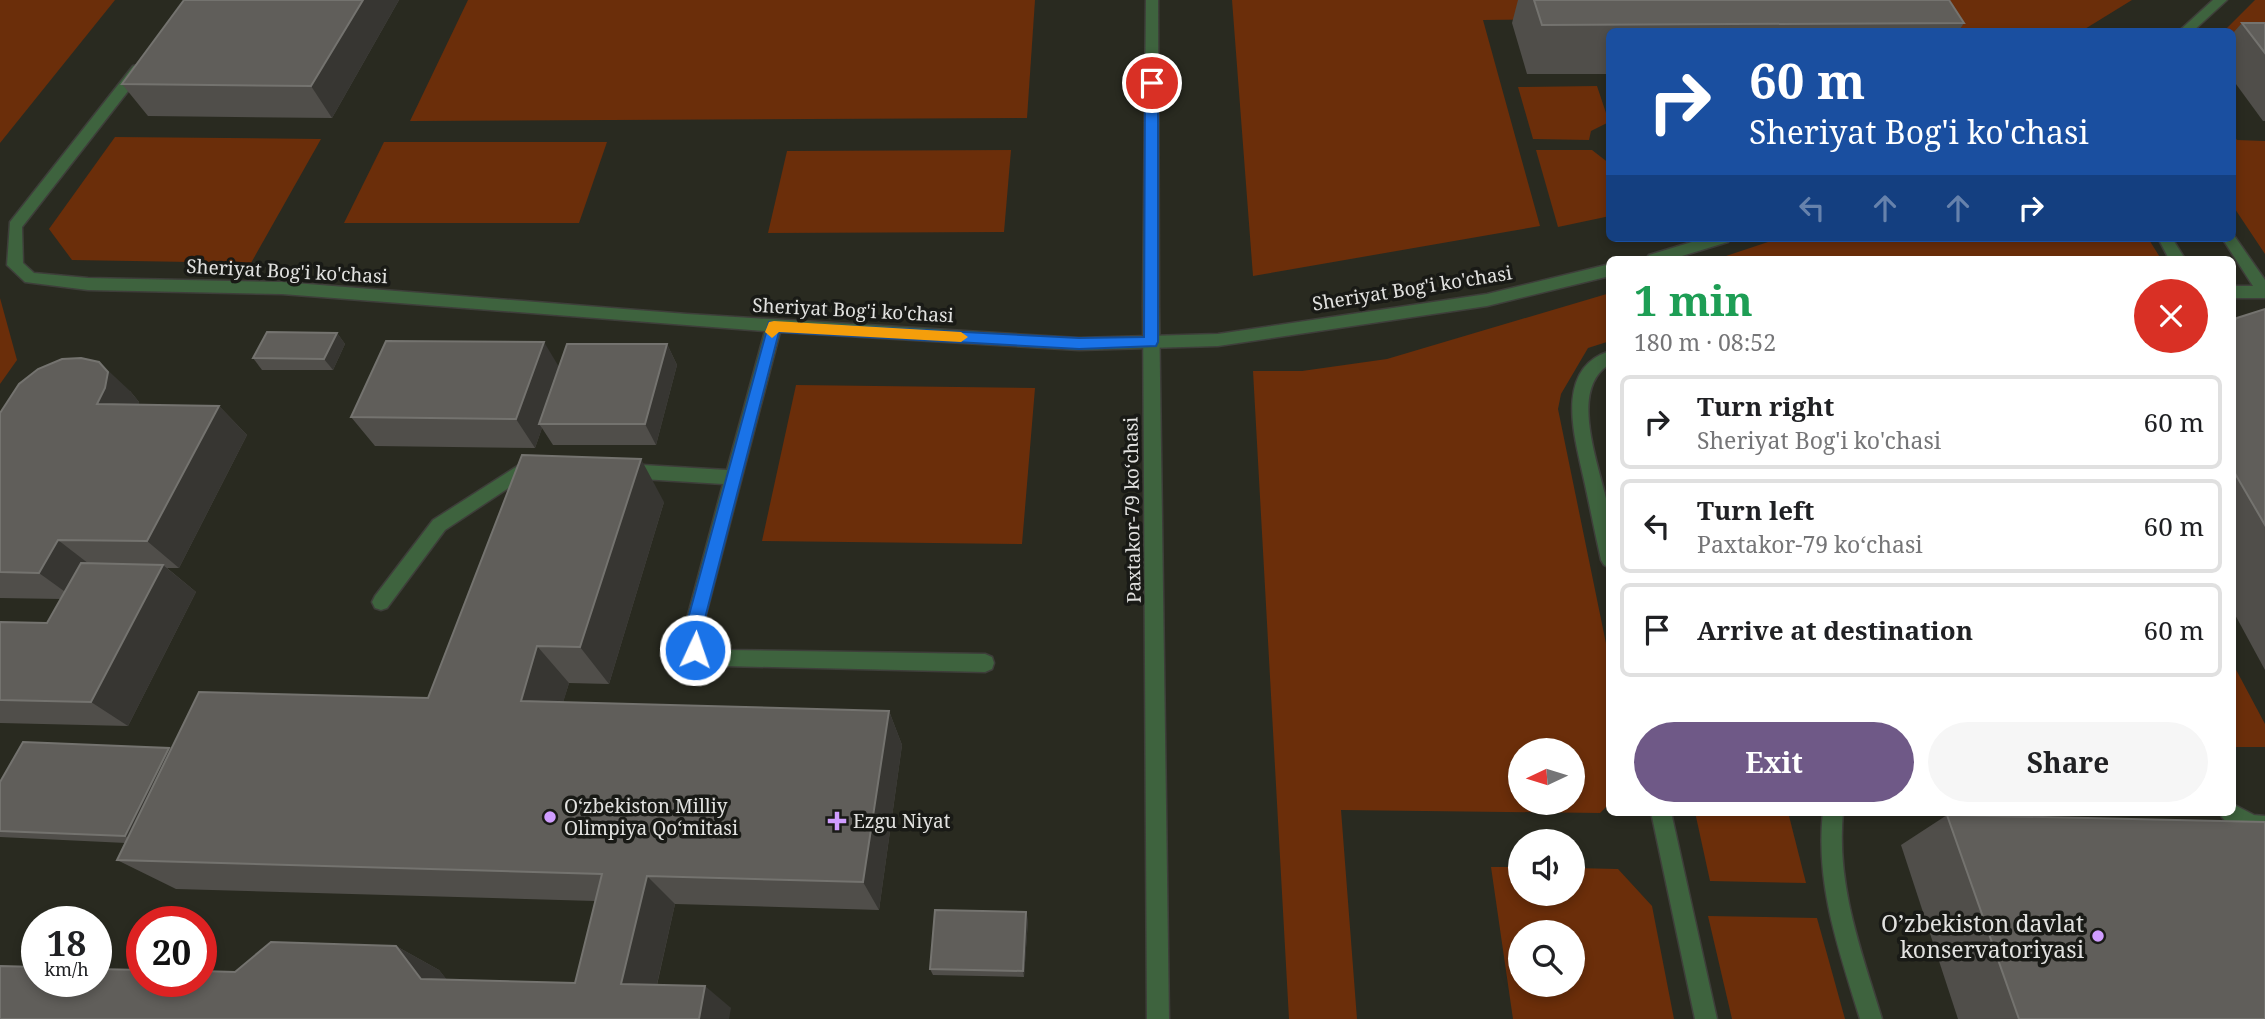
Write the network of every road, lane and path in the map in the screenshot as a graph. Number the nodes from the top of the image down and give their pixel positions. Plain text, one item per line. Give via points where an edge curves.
1 (1152, 0) edge
2 (2221, 0) edge
3 (2188, 28) edge
4 (143, 63) edge
5 (1710, 242) edge
6 (2232, 242) edge
7 (1664, 256) edge
8 (8, 265) edge
9 (1606, 271) edge
10 (2236, 292) edge
11 (774, 326) junction
12 (1151, 342) junction
13 (1606, 358) edge
14 (609, 470) edge
15 (558, 471) edge
16 (735, 478) junction
17 (1606, 542) edge
18 (381, 602) dead end
19 (985, 663) dead end
20 (1662, 816) edge
21 (1832, 816) edge
22 (2236, 816) edge
23 (2265, 826) edge
24 (1158, 1019) edge
25 (1706, 1019) edge
26 (1871, 1019) edge

1 - 12 street, Paxtakor-79 ko‘chasi
2 - 3 street
4 - 8 street via 15,226
5 - 7 street
6 - 10 street via 2265,292
8 - 11 street, Sheriyat Bog'i ko'chasi via 30,278 88,284 282,288
9 - 12 street, Sheriyat Bog'i ko'chasi via 1487,300 1218,340
11 - 12 street, Sheriyat Bog'i ko'chasi via 1079,344
11 - 16 street
12 - 24 street, Paxtakor-79 ko‘chasi
13 - 17 street via 1587,376 1579,406
14 - 16 street
15 - 18 street via 519,472 439,525
16 - 19 street via 694,626 695,650 724,658
20 - 25 street
21 - 26 street via 1829,835 1836,901
22 - 23 street via 2251,825

